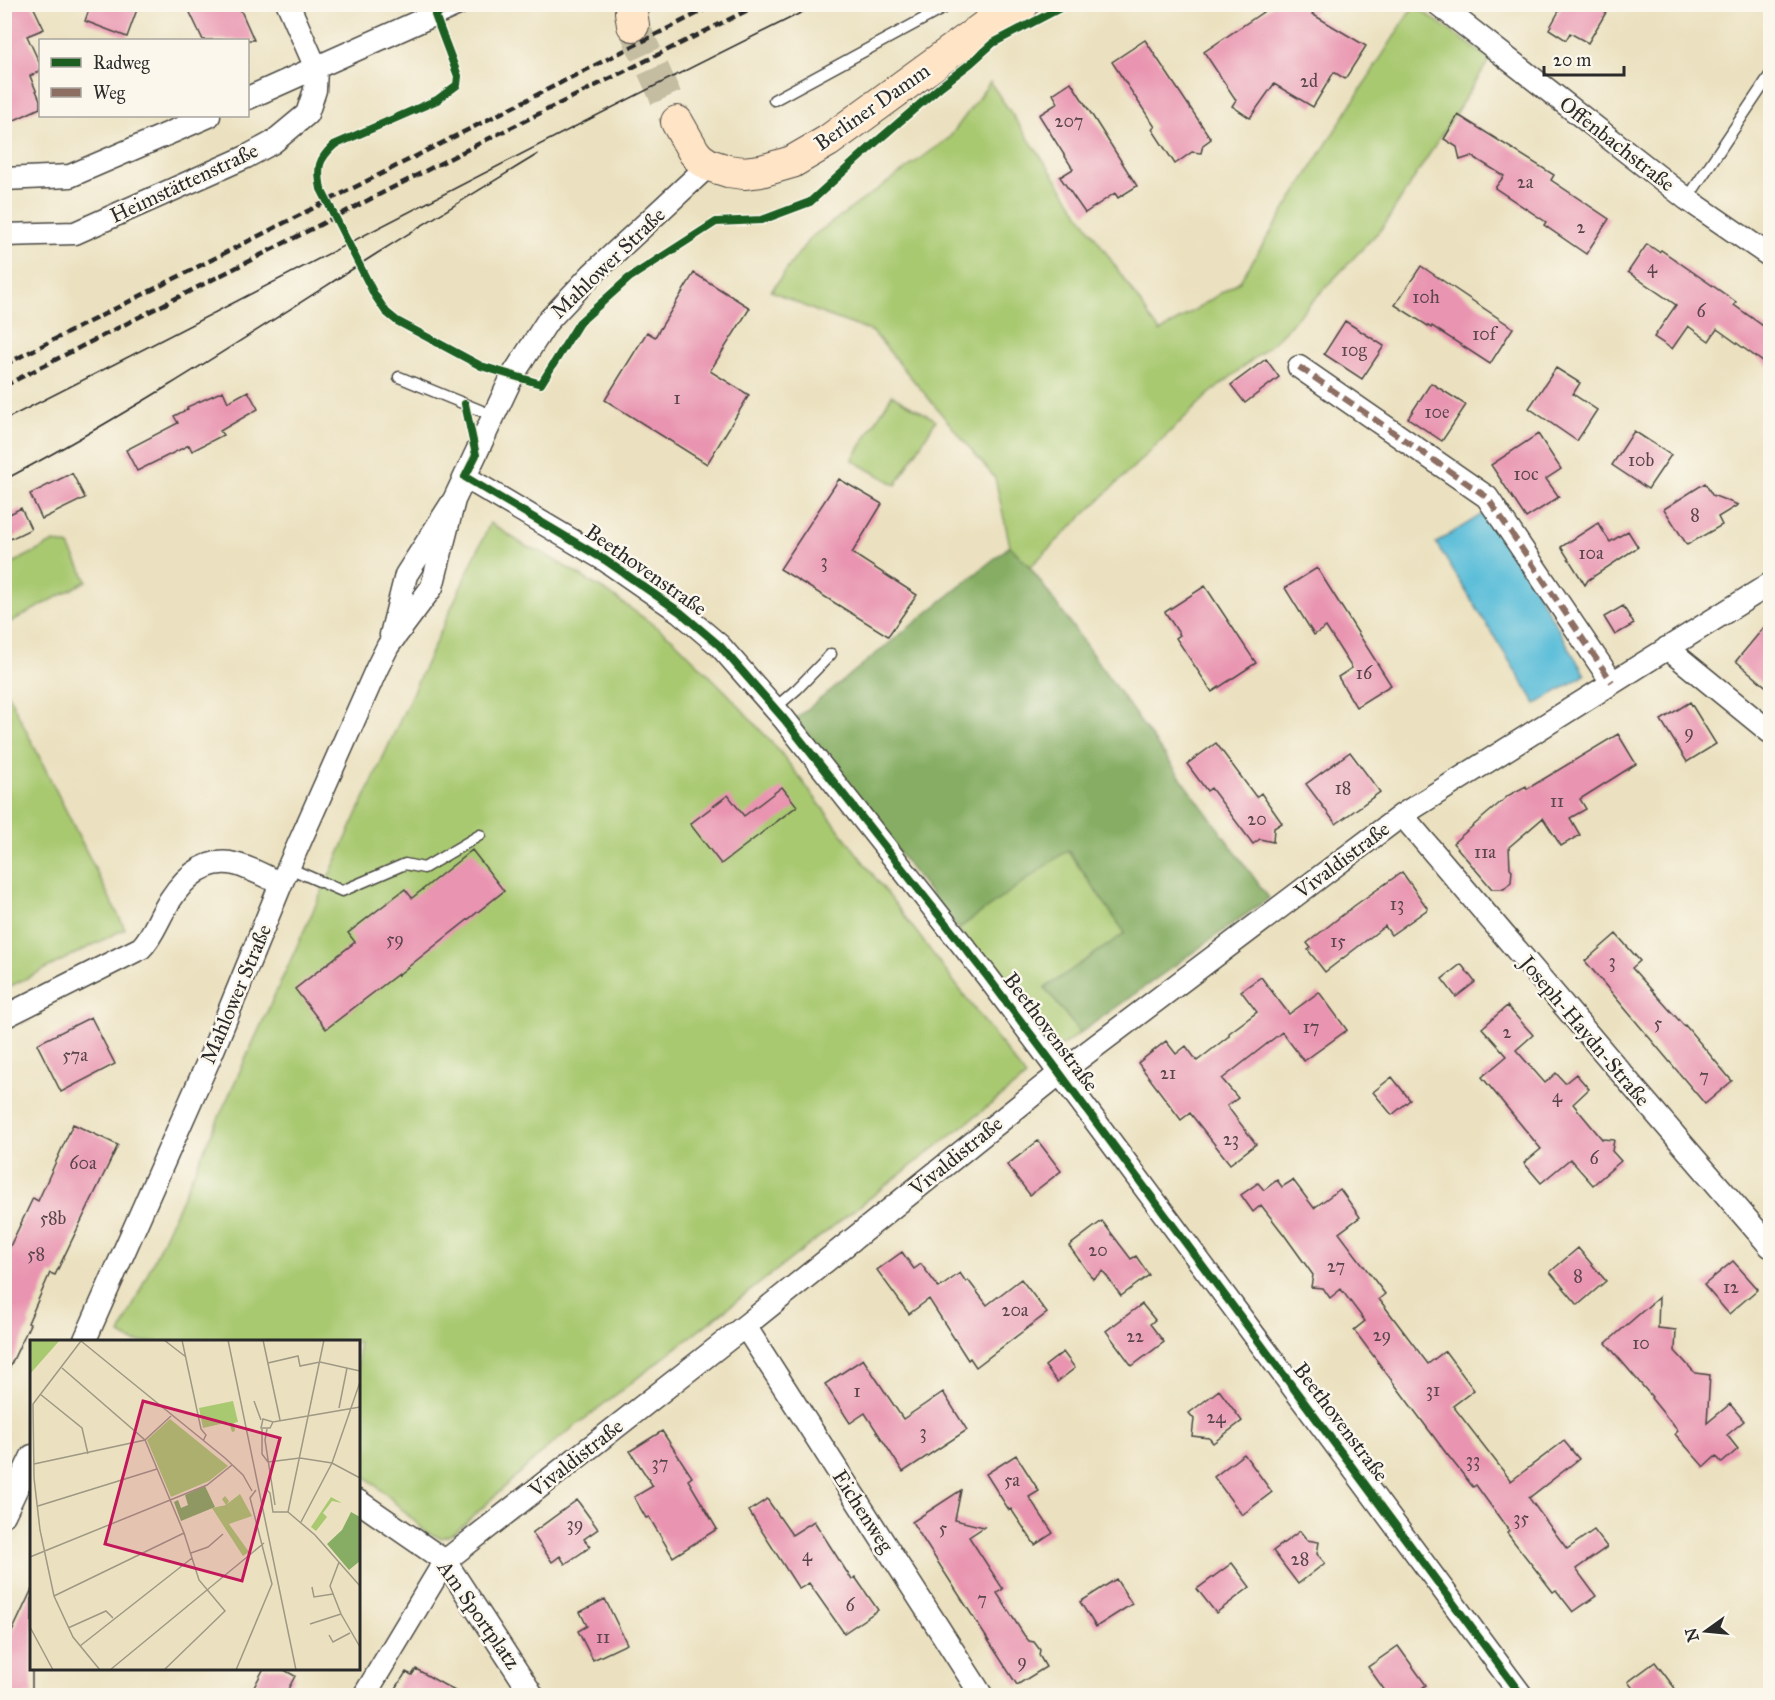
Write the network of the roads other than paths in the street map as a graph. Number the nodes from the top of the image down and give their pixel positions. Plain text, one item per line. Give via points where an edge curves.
1 (288, 4) edge
2 (458, 4) edge
3 (951, 4) edge
4 (1438, 4) edge
5 (1009, 7) edge
6 (316, 68) junction
7 (1770, 75) edge
8 (249, 98) edge
9 (774, 100) dead end
10 (207, 117) edge
11 (677, 122) tunnel mouth
12 (709, 165) junction
13 (4, 179) edge
14 (1688, 199) junction
15 (4, 235) edge
16 (1770, 256) edge
17 (1299, 367) dead end
18 (399, 377) dead end
19 (494, 416) junction
20 (465, 477) junction
21 (1770, 584) edge
22 (1667, 648) junction
23 (831, 654) dead end
24 (1612, 682) junction
25 (775, 708) junction
26 (1770, 732) edge
27 (1402, 815) junction
28 (480, 836) dead end
29 (285, 876) junction
30 (4, 1017) edge
31 (1060, 1073) junction
32 (1770, 1246) edge
33 (745, 1326) junction
34 (93, 1338) edge
35 (30, 1460) edge
36 (360, 1502) edge
37 (4, 1515) edge
38 (445, 1561) junction
39 (364, 1695) edge
40 (533, 1695) edge
41 (982, 1695) edge
42 (1522, 1695) edge

1 - 6 street
2 - 6 street
3 - 9 lane
4 - 14 street, Offenbachstraße
5 - 12 main road, Berliner Damm via 828,141 792,162 744,173
6 - 8 street
6 - 15 street, Heimstättenstraße via 315,90 307,114 272,143 246,157 75,233
7 - 14 lane
10 - 13 street via 70,176
11 - 12 main road via 694,152
12 - 19 street, Mahlower Straße via 592,274 547,322 513,375
14 - 16 street, Offenbachstraße
17 - 24 street via 1487,497
18 - 19 lane
19 - 20 street, Mahlower Straße
20 - 25 street, Beethovenstraße via 605,560 680,612 720,646
20 - 29 street, Mahlower Straße via 454,500 432,587 388,646
21 - 22 street, Vivaldistraße
22 - 24 street, Vivaldistraße
22 - 26 street
23 - 25 lane
24 - 27 street, Vivaldistraße
25 - 31 street, Beethovenstraße
27 - 31 street, Vivaldistraße
27 - 32 street, Joseph-Haydn-Straße
28 - 29 lane via 424,868 405,864 342,891
29 - 30 street via 259,873 231,863 205,866 174,894 141,948
29 - 34 street, Mahlower Straße
31 - 33 street, Vivaldistraße
31 - 42 street, Beethovenstraße
33 - 38 street, Vivaldistraße
33 - 41 street, Eichenweg
35 - 37 street
36 - 38 street, Am Sportplatz
38 - 39 street, Vivaldistraße
38 - 40 street, Am Sportplatz

